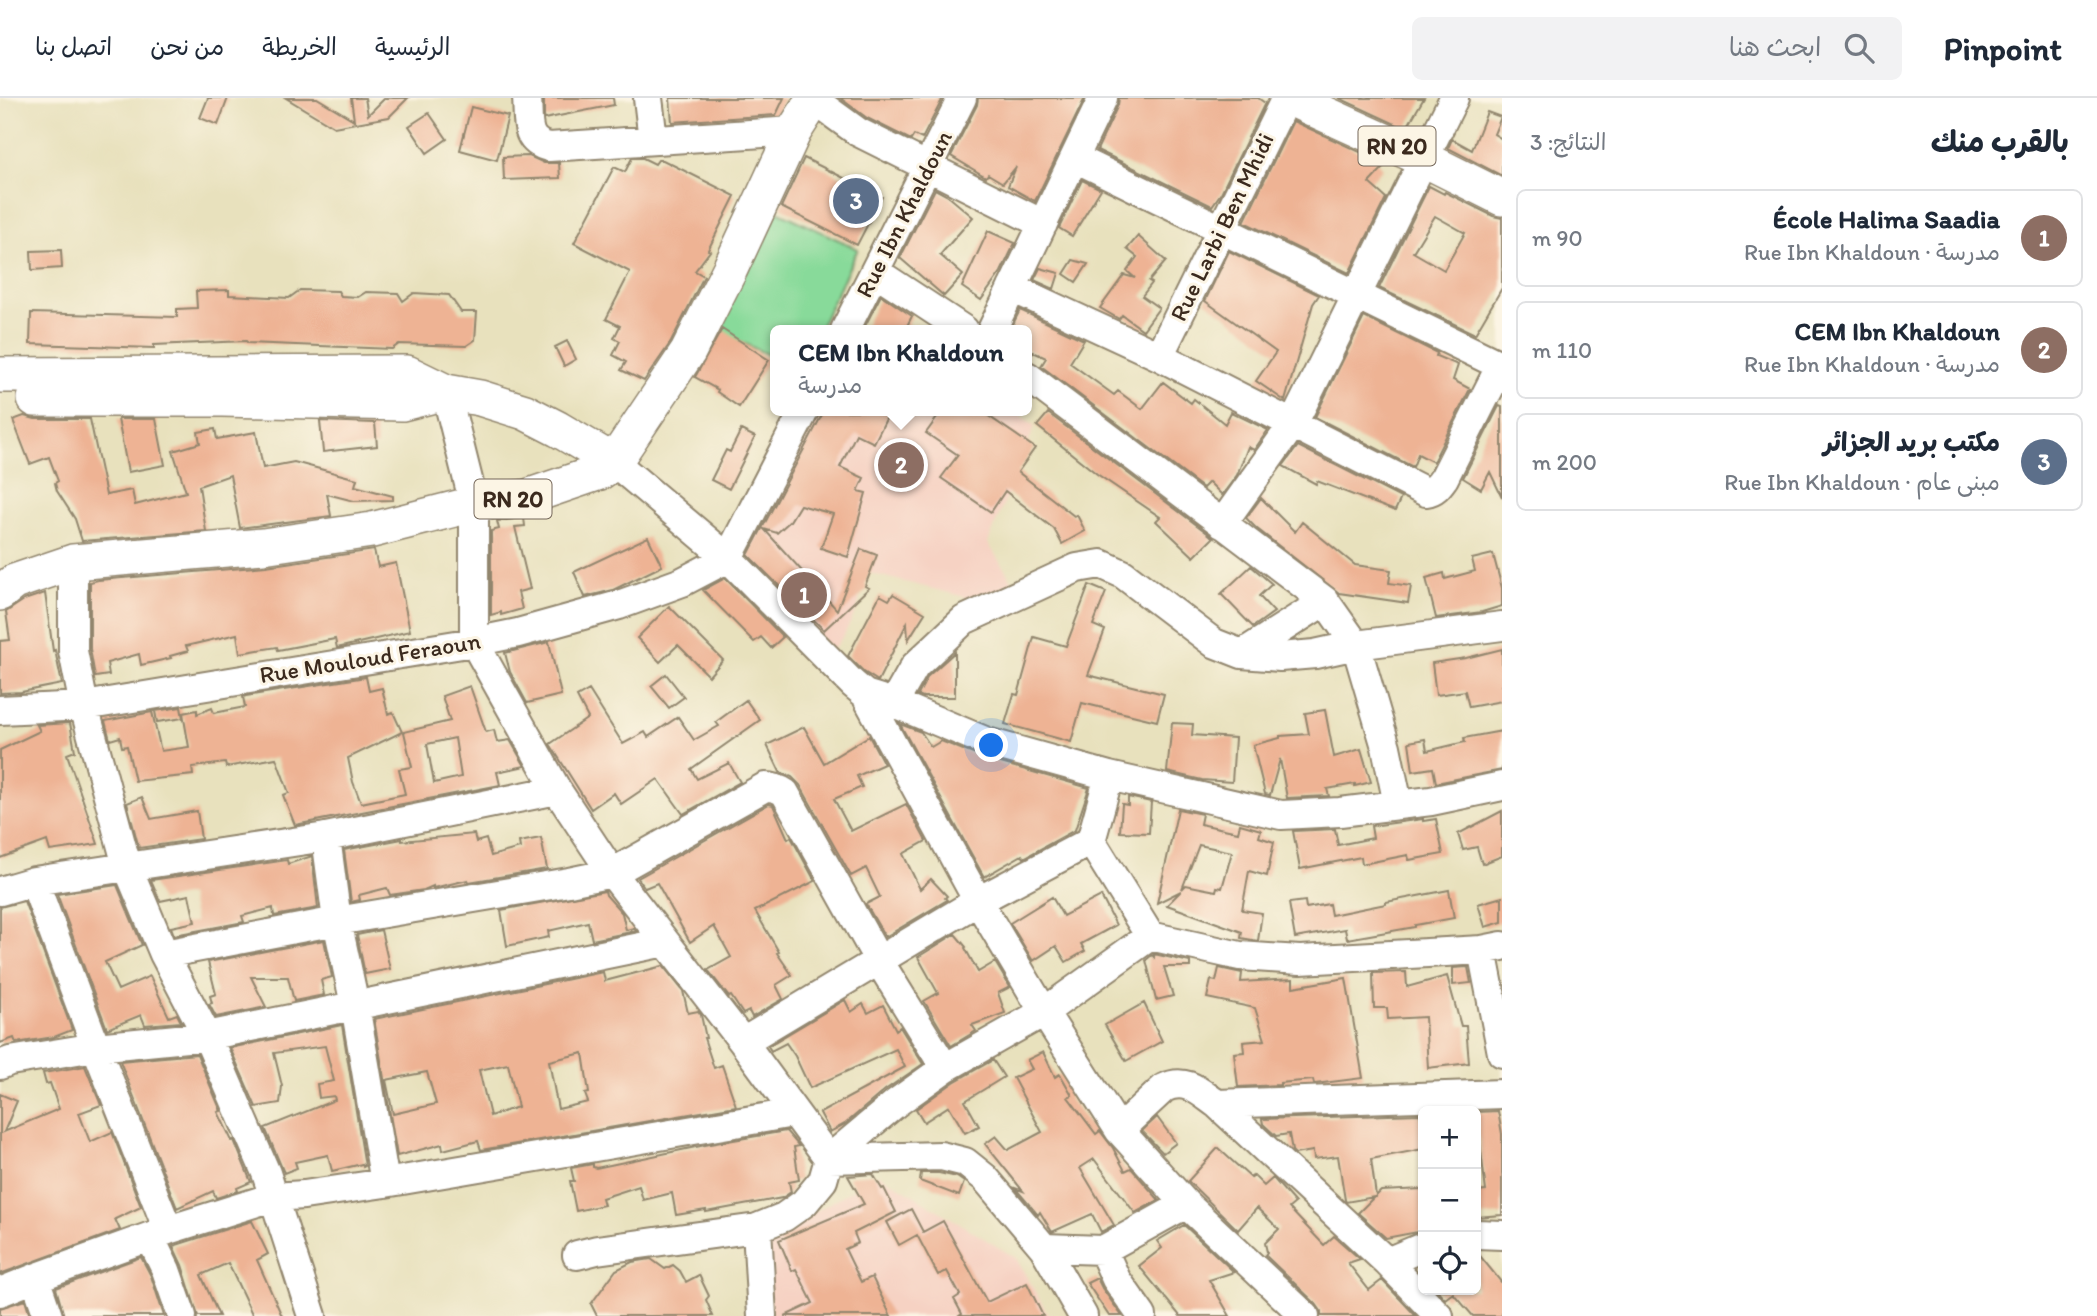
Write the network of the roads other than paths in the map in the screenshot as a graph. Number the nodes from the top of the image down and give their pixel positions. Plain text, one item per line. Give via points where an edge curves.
1 (527, 98) edge
2 (649, 98) edge
3 (962, 98) edge
4 (1103, 98) edge
5 (1288, 98) edge
6 (1454, 98) edge
7 (815, 99) edge
8 (794, 131) junction
9 (653, 140) junction
10 (1074, 158) junction
11 (1424, 159) junction
12 (928, 166) junction
13 (1502, 198) edge
14 (1043, 223) junction
15 (1222, 230) junction
16 (876, 272) junction
17 (1012, 288) junction
18 (1356, 295) junction
19 (848, 325) edge
20 (956, 325) edge
21 (994, 325) edge
22 (1159, 356) junction
23 (1502, 365) edge
24 (0, 375) edge
25 (1032, 380) edge
26 (446, 392) junction
27 (0, 399) edge
28 (801, 416) edge
29 (1293, 424) junction
30 (614, 462) junction
31 (474, 504) junction
32 (1222, 524) junction
33 (729, 558) junction
34 (73, 562) junction
35 (0, 593) edge
36 (1325, 601) junction
37 (1502, 626) edge
38 (474, 642) junction
39 (1356, 645) junction
40 (1242, 654) junction
41 (865, 694) junction
42 (894, 703) junction
43 (84, 706) junction
44 (0, 710) edge
45 (1109, 776) junction
46 (1502, 786) edge
47 (557, 790) junction
48 (1398, 804) junction
49 (326, 837) junction
50 (1091, 841) junction
51 (127, 866) junction
52 (612, 873) junction
53 (34, 881) junction
54 (0, 891) edge
55 (978, 901) junction
56 (337, 921) junction
57 (1150, 936) junction
58 (665, 942) junction
59 (1492, 948) edge
60 (164, 954) junction
61 (880, 961) junction
62 (355, 1005) junction
63 (1044, 1012) junction
64 (207, 1035) junction
65 (743, 1042) junction
66 (96, 1047) junction
67 (1502, 1053) edge
68 (0, 1065) edge
69 (944, 1068) junction
70 (1502, 1094) edge
71 (1217, 1104) junction
72 (793, 1113) junction
73 (1119, 1130) junction
74 (829, 1159) junction
75 (385, 1183) junction
76 (273, 1197) junction
77 (1186, 1204) junction
78 (757, 1228) junction
79 (159, 1233) junction
80 (1481, 1234) edge
81 (1502, 1234) edge
82 (1044, 1248) junction
83 (1418, 1249) edge
84 (1103, 1250) junction
85 (577, 1255) dead end
86 (1387, 1262) junction
87 (35, 1278) junction
88 (0, 1292) edge
89 (48, 1316) edge
90 (182, 1316) edge
91 (312, 1316) edge
92 (762, 1316) edge
93 (1083, 1316) edge
94 (1142, 1316) edge
95 (1305, 1316) edge
96 (1439, 1316) edge

1 - 9 street via 530,136 541,145
2 - 9 street
3 - 12 street, Rue Ibn Khaldoun
4 - 10 street
5 - 11 main road, RN 20
5 - 15 street, Rue Larbi Ben Mhidi
6 - 11 street
7 - 8 main road, RN 20
7 - 12 street via 858,132
8 - 9 street
8 - 30 main road, RN 20 via 688,352
10 - 14 street
10 - 15 street
11 - 13 main road, RN 20
11 - 18 street
12 - 14 street
12 - 16 street, Rue Ibn Khaldoun
14 - 17 street
15 - 18 street
15 - 22 street, Rue Larbi Ben Mhidi
16 - 19 street, Rue Ibn Khaldoun
16 - 20 street
17 - 21 street
17 - 22 street
18 - 23 street
18 - 29 street
22 - 29 street
23 - 29 street via 1444,478 1431,491 1420,490
24 - 26 main road via 407,373
25 - 32 street
26 - 27 main road via 402,403
26 - 30 main road via 525,412
26 - 31 street
28 - 33 street
29 - 32 street
30 - 31 main road, RN 20 via 600,472 527,497
30 - 33 street
31 - 34 main road, RN 20 via 372,530 263,546
31 - 38 street
32 - 36 street
33 - 38 street, Rue Mouloud Feraoun via 682,582 619,605
33 - 41 street
34 - 35 main road, RN 20 via 14,582
34 - 43 street via 73,650
36 - 39 street
36 - 40 street
37 - 39 street
38 - 43 street, Rue Mouloud Feraoun
38 - 47 street
39 - 40 street via 1280,657
39 - 48 street
40 - 42 street via 1214,643 1123,574 1101,564 1077,568 964,620 915,666
41 - 42 street
41 - 55 street
42 - 45 street via 986,742
43 - 44 street, Rue Mouloud Feraoun
43 - 51 street
45 - 48 street via 1281,815
45 - 50 street
46 - 48 street
47 - 49 street
47 - 52 street
49 - 51 street
49 - 56 street
50 - 55 street
50 - 57 street
51 - 53 street
51 - 60 street
52 - 56 street
52 - 58 street
52 - 61 street via 765,787 779,789
53 - 54 street
53 - 66 street
55 - 61 street
55 - 63 street
56 - 60 street
56 - 62 street
57 - 59 street via 1240,956 1300,960
57 - 63 street
58 - 62 street
58 - 65 street
59 - 67 street
60 - 64 street
61 - 65 street
61 - 69 street
62 - 64 street
62 - 75 street
63 - 69 street
63 - 73 street
64 - 66 street
64 - 76 street
65 - 72 street
66 - 68 street
66 - 79 street
69 - 74 street
70 - 71 street
71 - 73 street via 1184,1083 1172,1084
71 - 86 street
72 - 74 street
72 - 75 street
73 - 77 street
74 - 78 street via 823,1180 804,1203
74 - 82 street via 941,1156 965,1162 985,1178
75 - 76 street
76 - 79 street
76 - 91 street
77 - 84 street
77 - 95 street
78 - 85 street
78 - 92 street
79 - 87 street
79 - 90 street
80 - 81 street
82 - 84 street
82 - 93 street
83 - 86 street
84 - 94 street via 1116,1279
86 - 96 street
87 - 88 street
87 - 89 street

